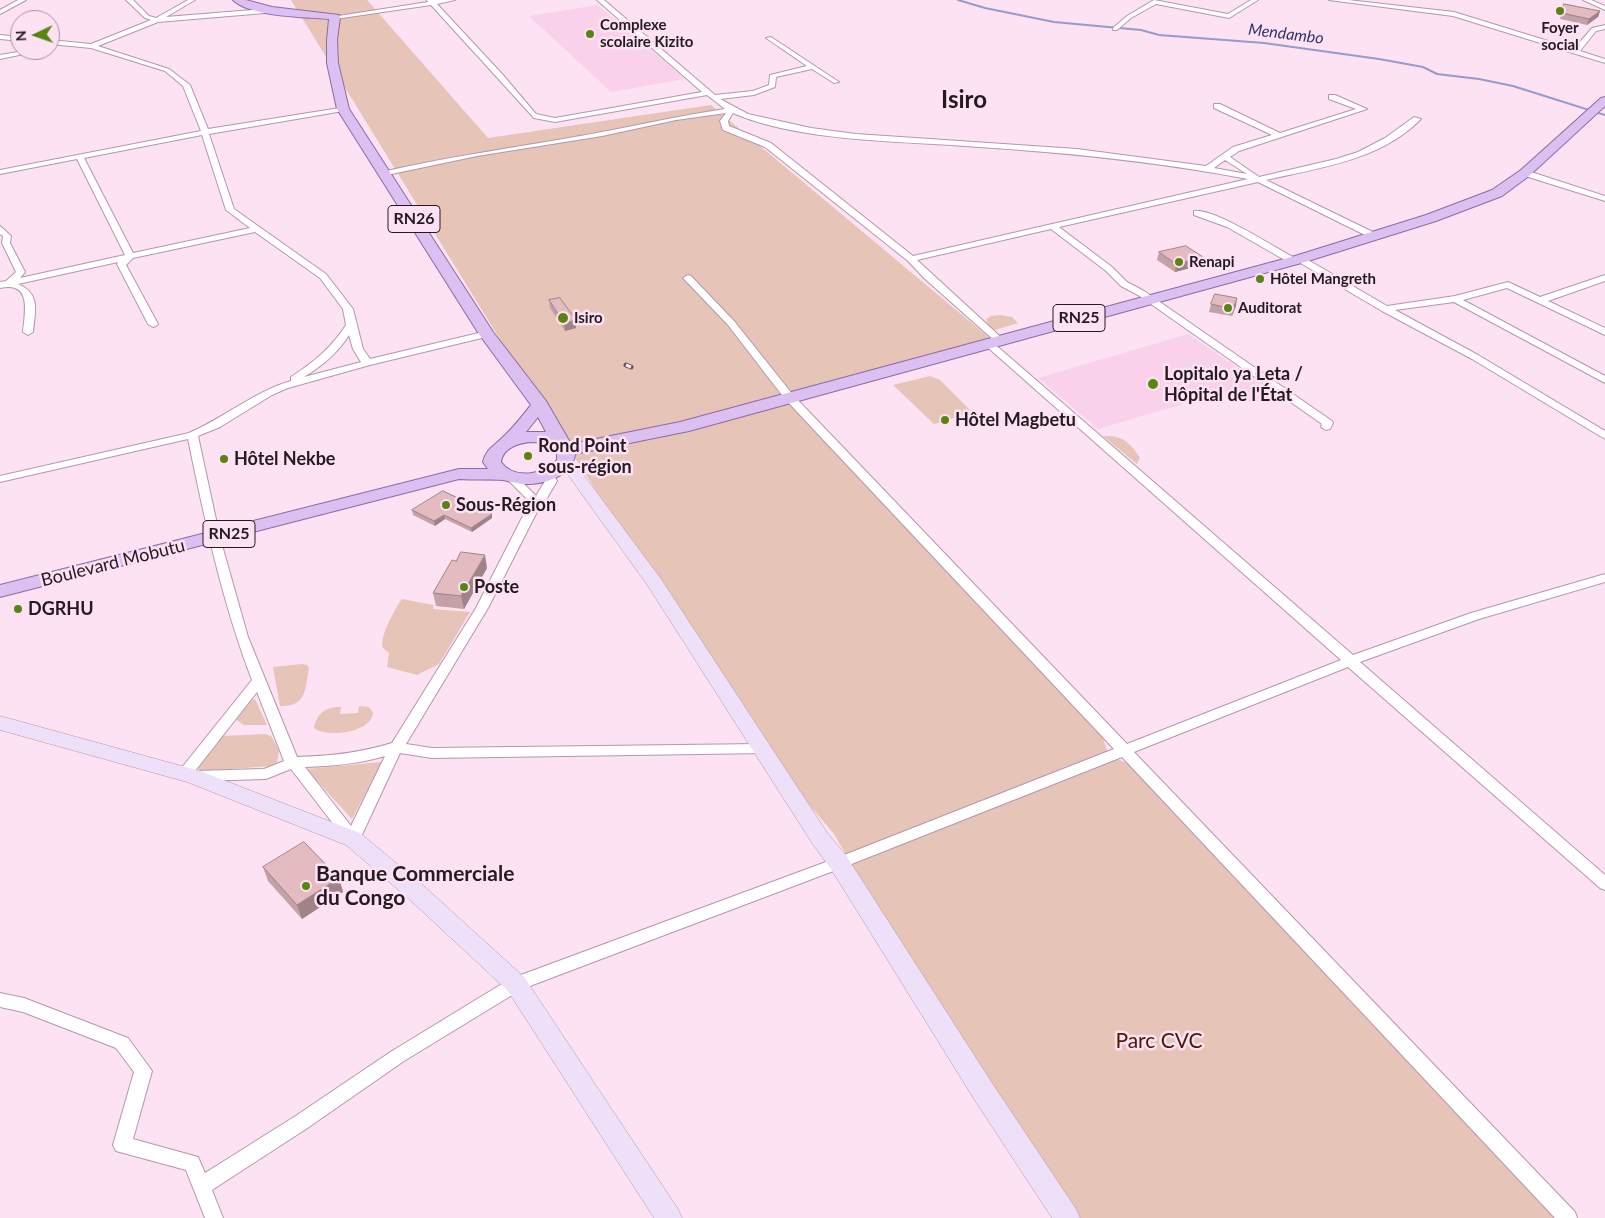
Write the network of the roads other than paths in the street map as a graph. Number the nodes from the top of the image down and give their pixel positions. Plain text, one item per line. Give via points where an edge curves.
1 (23, 0) edge
2 (128, 0) edge
3 (192, 0) edge
4 (238, 0) edge
5 (452, 0) edge
6 (600, 0) edge
7 (1255, 0) edge
8 (1332, 0) edge
9 (1586, 0) edge
10 (432, 1) edge
11 (1156, 1) edge
12 (1421, 3) dead end
13 (1605, 8) edge
14 (277, 10) junction
15 (0, 12) edge
16 (1454, 14) junction
17 (335, 16) junction
18 (157, 20) junction
19 (1605, 27) edge
20 (1115, 29) dead end
21 (769, 38) dead end
22 (60, 43) edge
23 (74, 44) junction
24 (60, 46) edge
25 (92, 46) junction
26 (1576, 51) junction
27 (1605, 61) edge
28 (812, 67) junction
29 (836, 82) dead end
30 (711, 95) junction
31 (1332, 98) dead end
32 (1605, 100) edge
33 (1217, 106) dead end
34 (343, 108) junction
35 (732, 110) junction
36 (1416, 119) dead end
37 (205, 132) junction
38 (1278, 135) junction
39 (1224, 156) junction
40 (80, 158) junction
41 (1207, 169) junction
42 (0, 172) edge
43 (1525, 173) junction
44 (385, 174) junction
45 (1258, 179) junction
46 (1605, 199) edge
47 (1197, 213) dead end
48 (1052, 226) junction
49 (0, 229) edge
50 (256, 229) junction
51 (1374, 236) junction
52 (130, 257) junction
53 (911, 259) junction
54 (1296, 260) junction
55 (688, 278) dead end
56 (1604, 280) edge
57 (5, 284) edge
58 (1150, 299) junction
59 (1455, 299) junction
60 (1541, 300) junction
61 (1385, 309) junction
62 (153, 324) dead end
63 (350, 324) junction
64 (28, 332) dead end
65 (1605, 332) edge
66 (487, 334) junction
67 (994, 341) junction
68 (367, 363) junction
69 (1605, 380) edge
70 (284, 386) junction
71 (789, 397) junction
72 (540, 404) junction
73 (1326, 427) dead end
74 (192, 435) junction
75 (1605, 436) edge
76 (501, 447) junction
77 (564, 451) junction
78 (459, 474) junction
79 (550, 474) junction
80 (508, 477) junction
81 (0, 478) edge
82 (584, 485) junction
83 (536, 502) junction
84 (214, 538) junction
85 (1605, 578) edge
86 (0, 592) edge
87 (1350, 661) junction
88 (259, 680) junction
89 (0, 723) edge
90 (396, 747) junction
91 (762, 749) junction
92 (1122, 750) junction
93 (294, 762) junction
94 (189, 775) junction
95 (353, 839) junction
96 (839, 862) junction
97 (1605, 884) edge
98 (516, 984) junction
99 (0, 1000) edge
100 (202, 1186) junction
101 (214, 1218) edge
102 (669, 1218) edge
103 (1067, 1218) edge
104 (1568, 1218) edge

1 - 15 street
2 - 18 street via 147,17
3 - 18 street
4 - 14 main road
5 - 10 street
6 - 30 street
7 - 11 street via 1229,16
8 - 16 street
9 - 13 street
10 - 17 street
10 - 30 street via 534,116 555,120
11 - 20 street
12 - 16 street
14 - 17 main road
14 - 18 street
16 - 26 street
17 - 34 main road, RN26 via 330,40 332,66
18 - 25 street
19 - 26 street via 1594,29
21 - 28 street
22 - 23 street
23 - 24 street
23 - 25 street
25 - 37 street via 167,70 186,86
26 - 27 street
28 - 29 street
28 - 30 street via 774,75 771,78 773,86 764,91
30 - 35 street
31 - 38 street via 1363,109
32 - 43 main road, RN25
33 - 38 street
34 - 37 street
34 - 44 main road, RN26
35 - 41 street via 768,121 845,134 1077,151
35 - 44 street via 477,154
35 - 53 street via 724,121 726,128 768,144
36 - 45 street via 1364,154
37 - 40 street
37 - 50 street via 230,210
38 - 39 street
39 - 41 street
39 - 45 street
40 - 42 street
40 - 52 street
41 - 45 street
43 - 46 street
43 - 51 main road, RN25 via 1497,193
44 - 66 main road, RN26
45 - 48 street
45 - 51 street
47 - 54 street via 1230,225
48 - 53 street
48 - 58 street via 1124,284
49 - 57 street via 7,236 6,243 20,272
50 - 52 street
50 - 63 street via 323,276 348,309
51 - 54 main road, RN25
52 - 57 street
52 - 62 street via 121,264
53 - 67 street
54 - 58 main road, RN25
54 - 61 street
55 - 71 street via 732,323
56 - 60 street
57 - 64 street via 25,290 30,302
58 - 67 main road, RN25
58 - 73 street via 1328,422
59 - 60 street via 1508,285
59 - 61 street
59 - 69 street
60 - 65 street
61 - 75 street via 1475,357
63 - 68 street via 358,349
63 - 70 street via 338,345 316,365
66 - 68 street
66 - 72 main road, RN26
67 - 71 main road, RN25
67 - 87 street
68 - 70 street
70 - 74 street
71 - 77 main road, RN25 via 683,427
71 - 92 street
72 - 76 main road
72 - 77 main road, RN26
74 - 81 street
74 - 84 street
76 - 77 main road, RN25 via 534,436
76 - 78 main road, RN25
76 - 80 main road via 492,462
77 - 79 main road, RN25 via 560,468
77 - 82 main road
78 - 80 main road, RN25
78 - 84 main road, Boulevard Mobutu / RN25
79 - 80 main road, RN25 via 532,478
79 - 82 main road
79 - 83 street via 548,488
80 - 83 street
82 - 91 main road via 655,583
83 - 90 street via 482,608
84 - 86 main road, Boulevard Mobutu / RN25
84 - 88 street via 242,636
85 - 87 street via 1476,616
87 - 92 street
87 - 97 street
88 - 93 street via 289,757
88 - 94 street
89 - 94 main road
90 - 91 street via 432,753
90 - 93 street via 336,761
90 - 95 street
91 - 96 main road
92 - 96 street
92 - 104 street
93 - 94 street via 266,774
93 - 95 street
94 - 95 main road
95 - 98 main road
96 - 98 street
96 - 103 main road
98 - 100 street via 398,1056
98 - 102 main road
99 - 100 street via 24,1005 122,1043 143,1071 122,1145 192,1164
100 - 101 street

